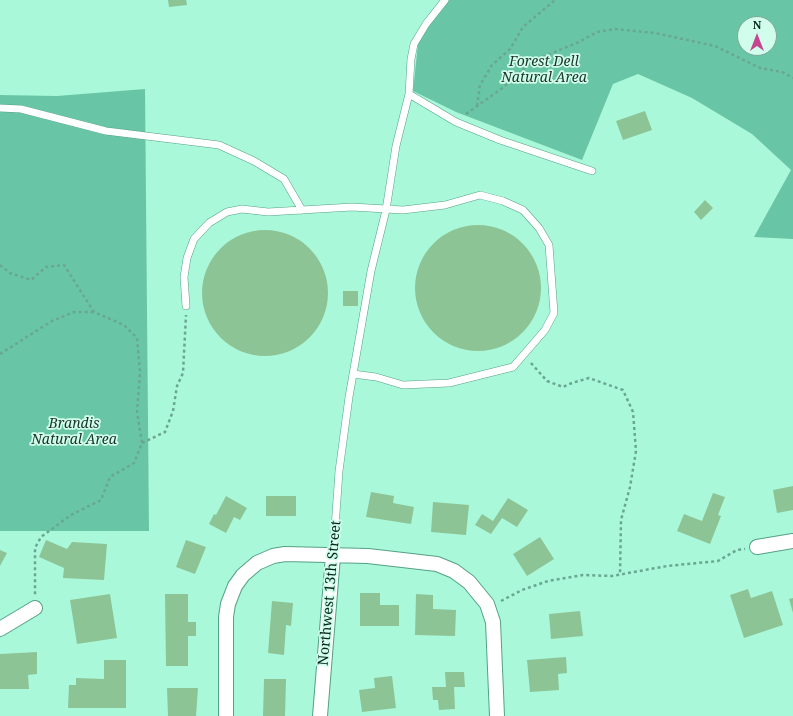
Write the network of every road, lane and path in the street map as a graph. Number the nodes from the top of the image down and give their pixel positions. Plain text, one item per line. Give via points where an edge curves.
1 (445, 0) edge
2 (555, 0) edge
3 (793, 78) edge
4 (409, 94) junction
5 (0, 108) edge
6 (592, 171) dead end
7 (302, 210) junction
8 (386, 210) junction
9 (0, 265) edge
10 (186, 306) joint
11 (94, 312) junction
12 (0, 354) edge
13 (525, 354) junction
14 (353, 374) junction
15 (142, 443) junction
16 (793, 541) edge
17 (757, 547) joint
18 (333, 556) junction
19 (620, 574) junction
20 (487, 604) junction
21 (35, 608) joint
22 (0, 629) edge
23 (226, 716) edge
24 (320, 716) edge
25 (497, 716) edge

1 - 4 lane via 414,44
2 - 3 path via 523,27 510,49 492,65 480,86 477,107 532,61 597,32 615,29 655,33 715,46 760,68 782,72
4 - 6 lane via 456,122 500,140
4 - 8 lane, Northwest 13th Street via 396,146
5 - 7 lane via 21,109 106,131 219,145 254,161 284,179
7 - 8 lane via 352,207
7 - 10 lane via 268,212 242,209 227,212 209,224 194,239 187,258 184,277
8 - 13 lane via 444,205 480,195 523,210 539,228 549,245 554,313 545,330
8 - 14 lane, Northwest 13th Street via 371,271
9 - 11 path via 10,273 31,280 46,267 64,265
10 - 15 path via 183,373 177,386 173,411 166,432
11 - 12 path via 74,312 52,321
11 - 15 path via 124,326 137,338 140,372 136,412
13 - 14 lane via 513,367 449,383 403,385 376,377
13 - 19 path via 547,381 563,387 589,378 623,390 633,412 636,451 621,520
14 - 18 lane, Northwest 13th Street via 339,471
15 - 21 path via 134,463 110,477 101,500 71,515 41,537 35,548
16 - 17 street
17 - 19 path via 737,550 718,561
18 - 20 street via 368,556 437,564 454,570 469,582
18 - 23 street via 273,556 257,563 243,575 228,604 226,617
18 - 24 street, Northwest 13th Street
19 - 20 path via 583,575 548,581 522,590 502,601
20 - 25 street via 494,622
21 - 22 street

